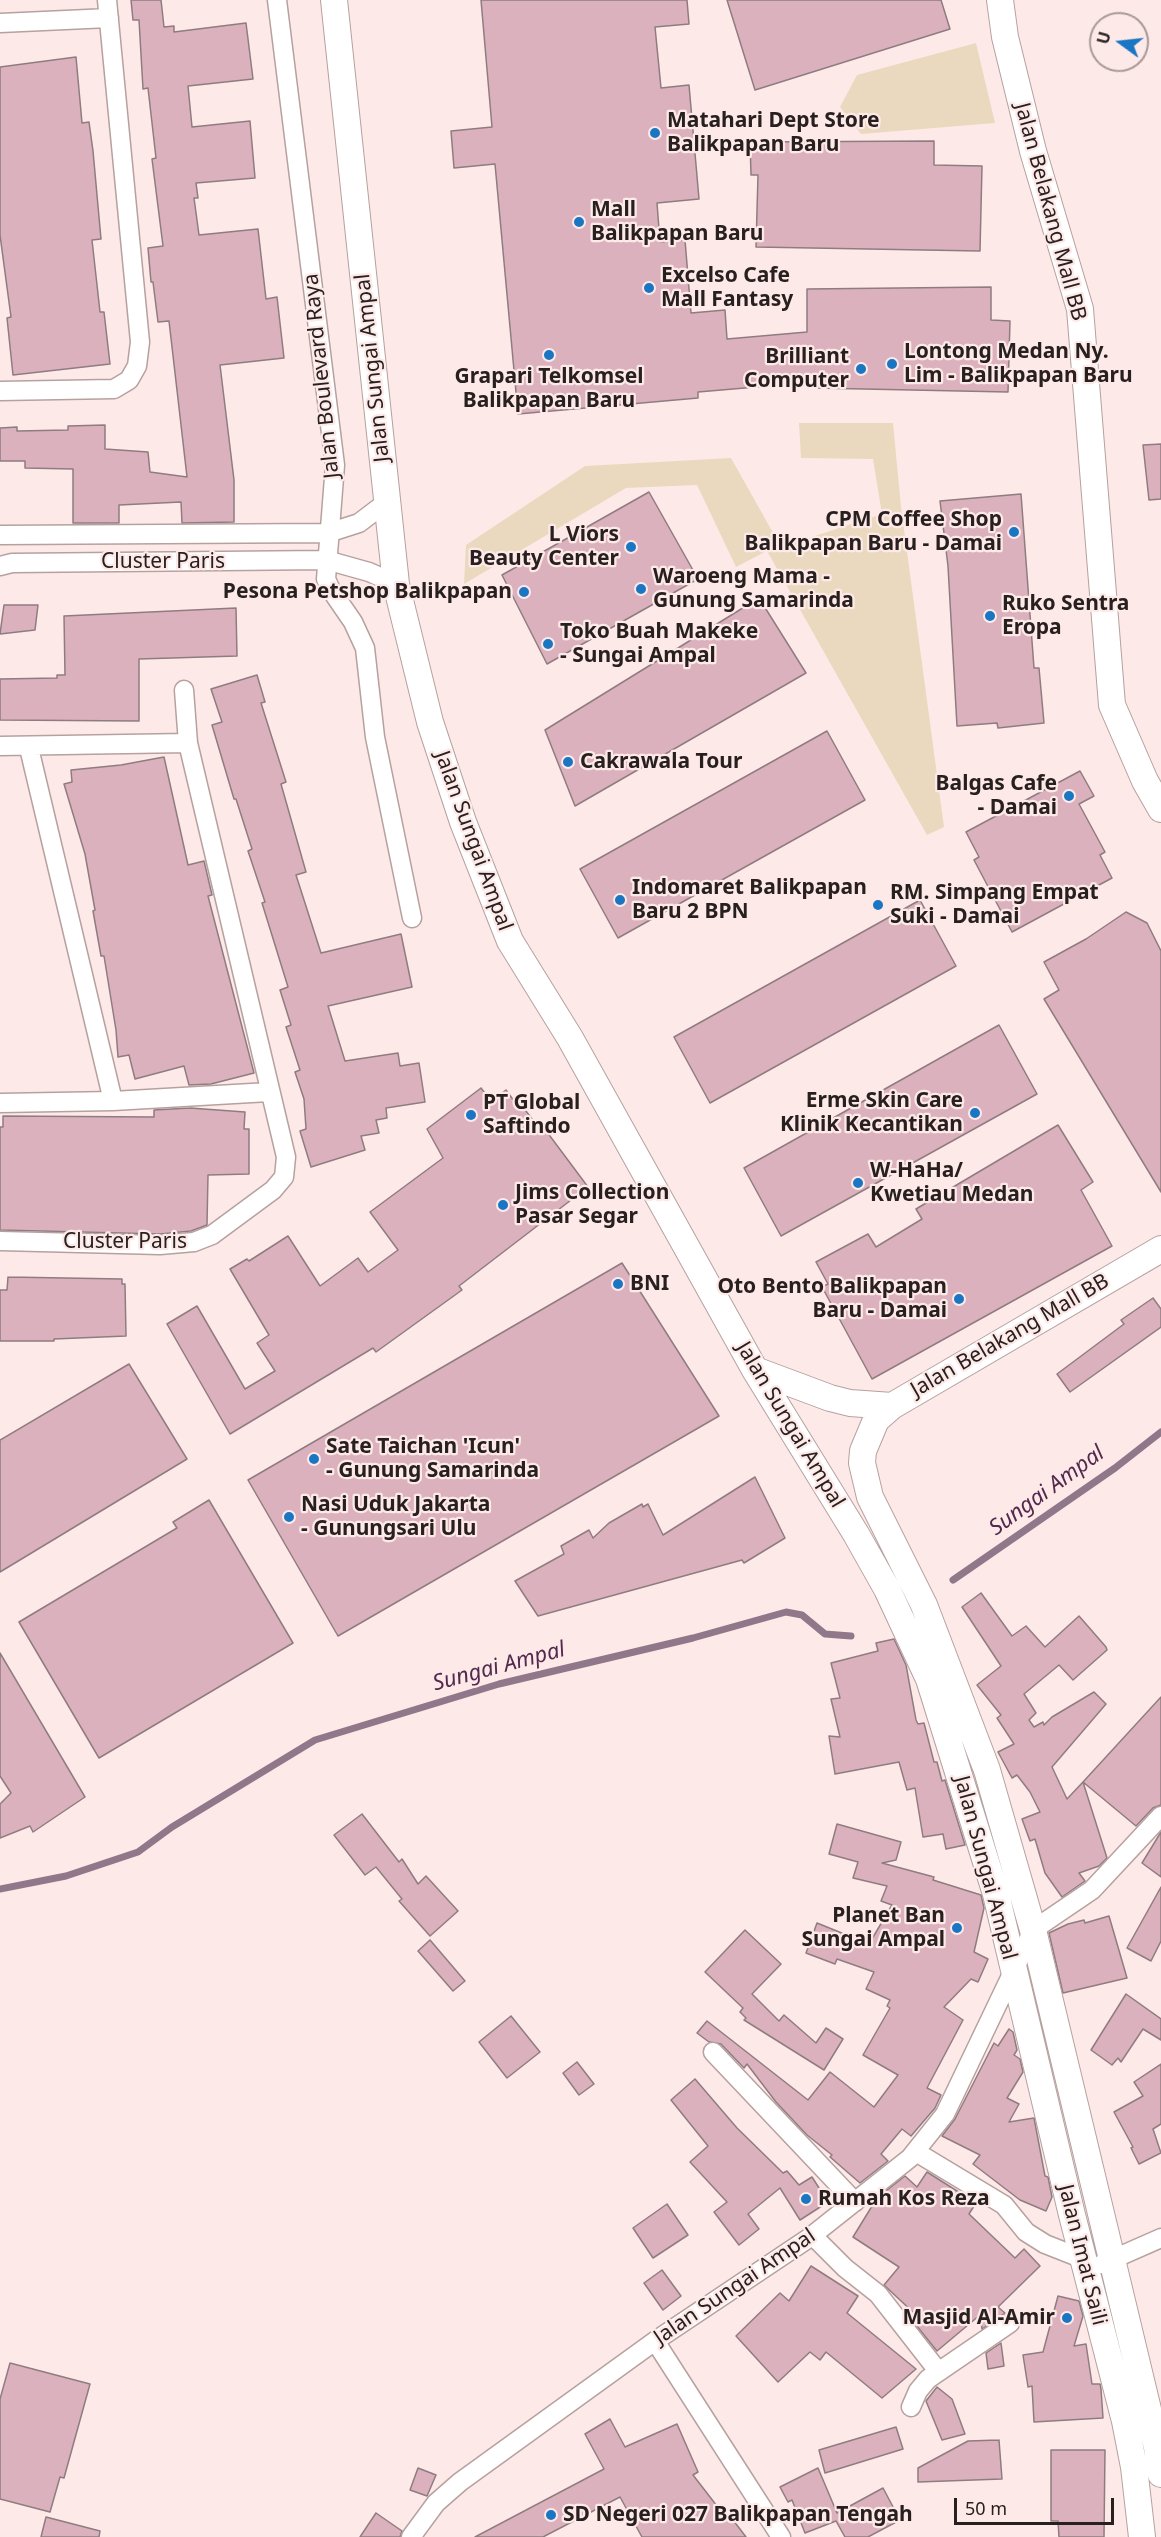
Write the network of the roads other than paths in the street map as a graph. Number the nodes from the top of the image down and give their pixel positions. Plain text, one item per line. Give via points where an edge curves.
1 (277, 0) edge
2 (334, 0) edge
3 (1000, 0) edge
4 (108, 9) edge
5 (0, 23) edge
6 (0, 391) edge
7 (388, 501) junction
8 (319, 534) junction
9 (0, 535) edge
10 (232, 536) junction
11 (326, 560) junction
12 (234, 562) junction
13 (0, 566) edge
14 (396, 584) junction
15 (184, 690) dead end
16 (188, 743) junction
17 (0, 746) edge
18 (29, 748) junction
19 (1161, 809) edge
20 (412, 918) dead end
21 (269, 1092) junction
22 (113, 1101) junction
23 (0, 1103) edge
24 (0, 1241) edge
25 (1161, 1249) edge
26 (755, 1370) junction
27 (892, 1406) junction
28 (870, 1434) joint
29 (943, 1684) junction
30 (1161, 1816) edge
31 (1033, 1930) junction
32 (1014, 1974) junction
33 (713, 2052) dead end
34 (916, 2152) junction
35 (855, 2202) junction
36 (812, 2235) junction
37 (1161, 2238) edge
38 (1152, 2249) edge
39 (1112, 2261) junction
40 (1085, 2264) junction
41 (1011, 2323) dead end
42 (656, 2341) junction
43 (938, 2371) junction
44 (911, 2407) dead end
45 (1161, 2474) edge
46 (411, 2537) edge
47 (781, 2537) edge
48 (1142, 2537) edge

1 - 8 street, Jalan Boulevard Raya via 335,465
2 - 7 main road, Jalan Sungai Ampal
3 - 19 main road, Jalan Belakang Mall BB via 1005,37 1033,151 1080,309 1112,705
4 - 5 street
4 - 6 street via 140,342 137,366 129,380 114,389
7 - 8 street, Cluster Paris via 359,523
7 - 14 main road, Jalan Sungai Ampal
8 - 10 street, Cluster Paris
8 - 11 street, Jalan Boulevard Raya
9 - 10 street, Cluster Paris
10 - 12 street
11 - 12 street, Cluster Paris
11 - 14 street, Cluster Paris
11 - 20 street, Jalan Boulevard Raya via 326,579 331,590 366,648 375,737
12 - 13 street, Cluster Paris
14 - 26 main road, Jalan Sungai Ampal via 415,668 462,822 510,941 570,1038
15 - 16 street, Cluster Paris
16 - 18 street
16 - 21 street, Cluster Paris
17 - 18 street
18 - 22 street
21 - 22 street
21 - 24 street, Cluster Paris via 286,1157 284,1177 273,1190 212,1235 169,1245
22 - 23 street
25 - 27 main road, Jalan Belakang Mall BB
26 - 27 main road via 830,1398
26 - 29 main road, Jalan Sungai Ampal
27 - 28 main road, Jalan Belakang Mall BB via 876,1420
28 - 29 main road, Jalan Sungai Ampal via 863,1451 864,1477 915,1588
29 - 31 main road, Jalan Sungai Ampal via 987,1770
29 - 32 main road, Jalan Sungai Ampal
30 - 31 street via 1092,1890
31 - 32 street
31 - 39 main road, Jalan Imat Saili
32 - 34 street, Jalan Sungai Ampal via 945,2114
32 - 40 main road, Jalan Imat Saili
33 - 35 street
34 - 35 street, Jalan Sungai Ampal
34 - 40 street via 1004,2205 1026,2232
35 - 36 street, Jalan Sungai Ampal
36 - 42 street, Jalan Sungai Ampal
36 - 43 street via 878,2294
37 - 38 street
38 - 39 street
39 - 40 street
39 - 45 main road, Jalan Imat Saili
40 - 48 main road, Jalan Imat Saili via 1125,2421
41 - 43 street
42 - 46 street, Jalan Sungai Ampal via 460,2482 436,2503
42 - 47 street
43 - 44 street via 918,2391

